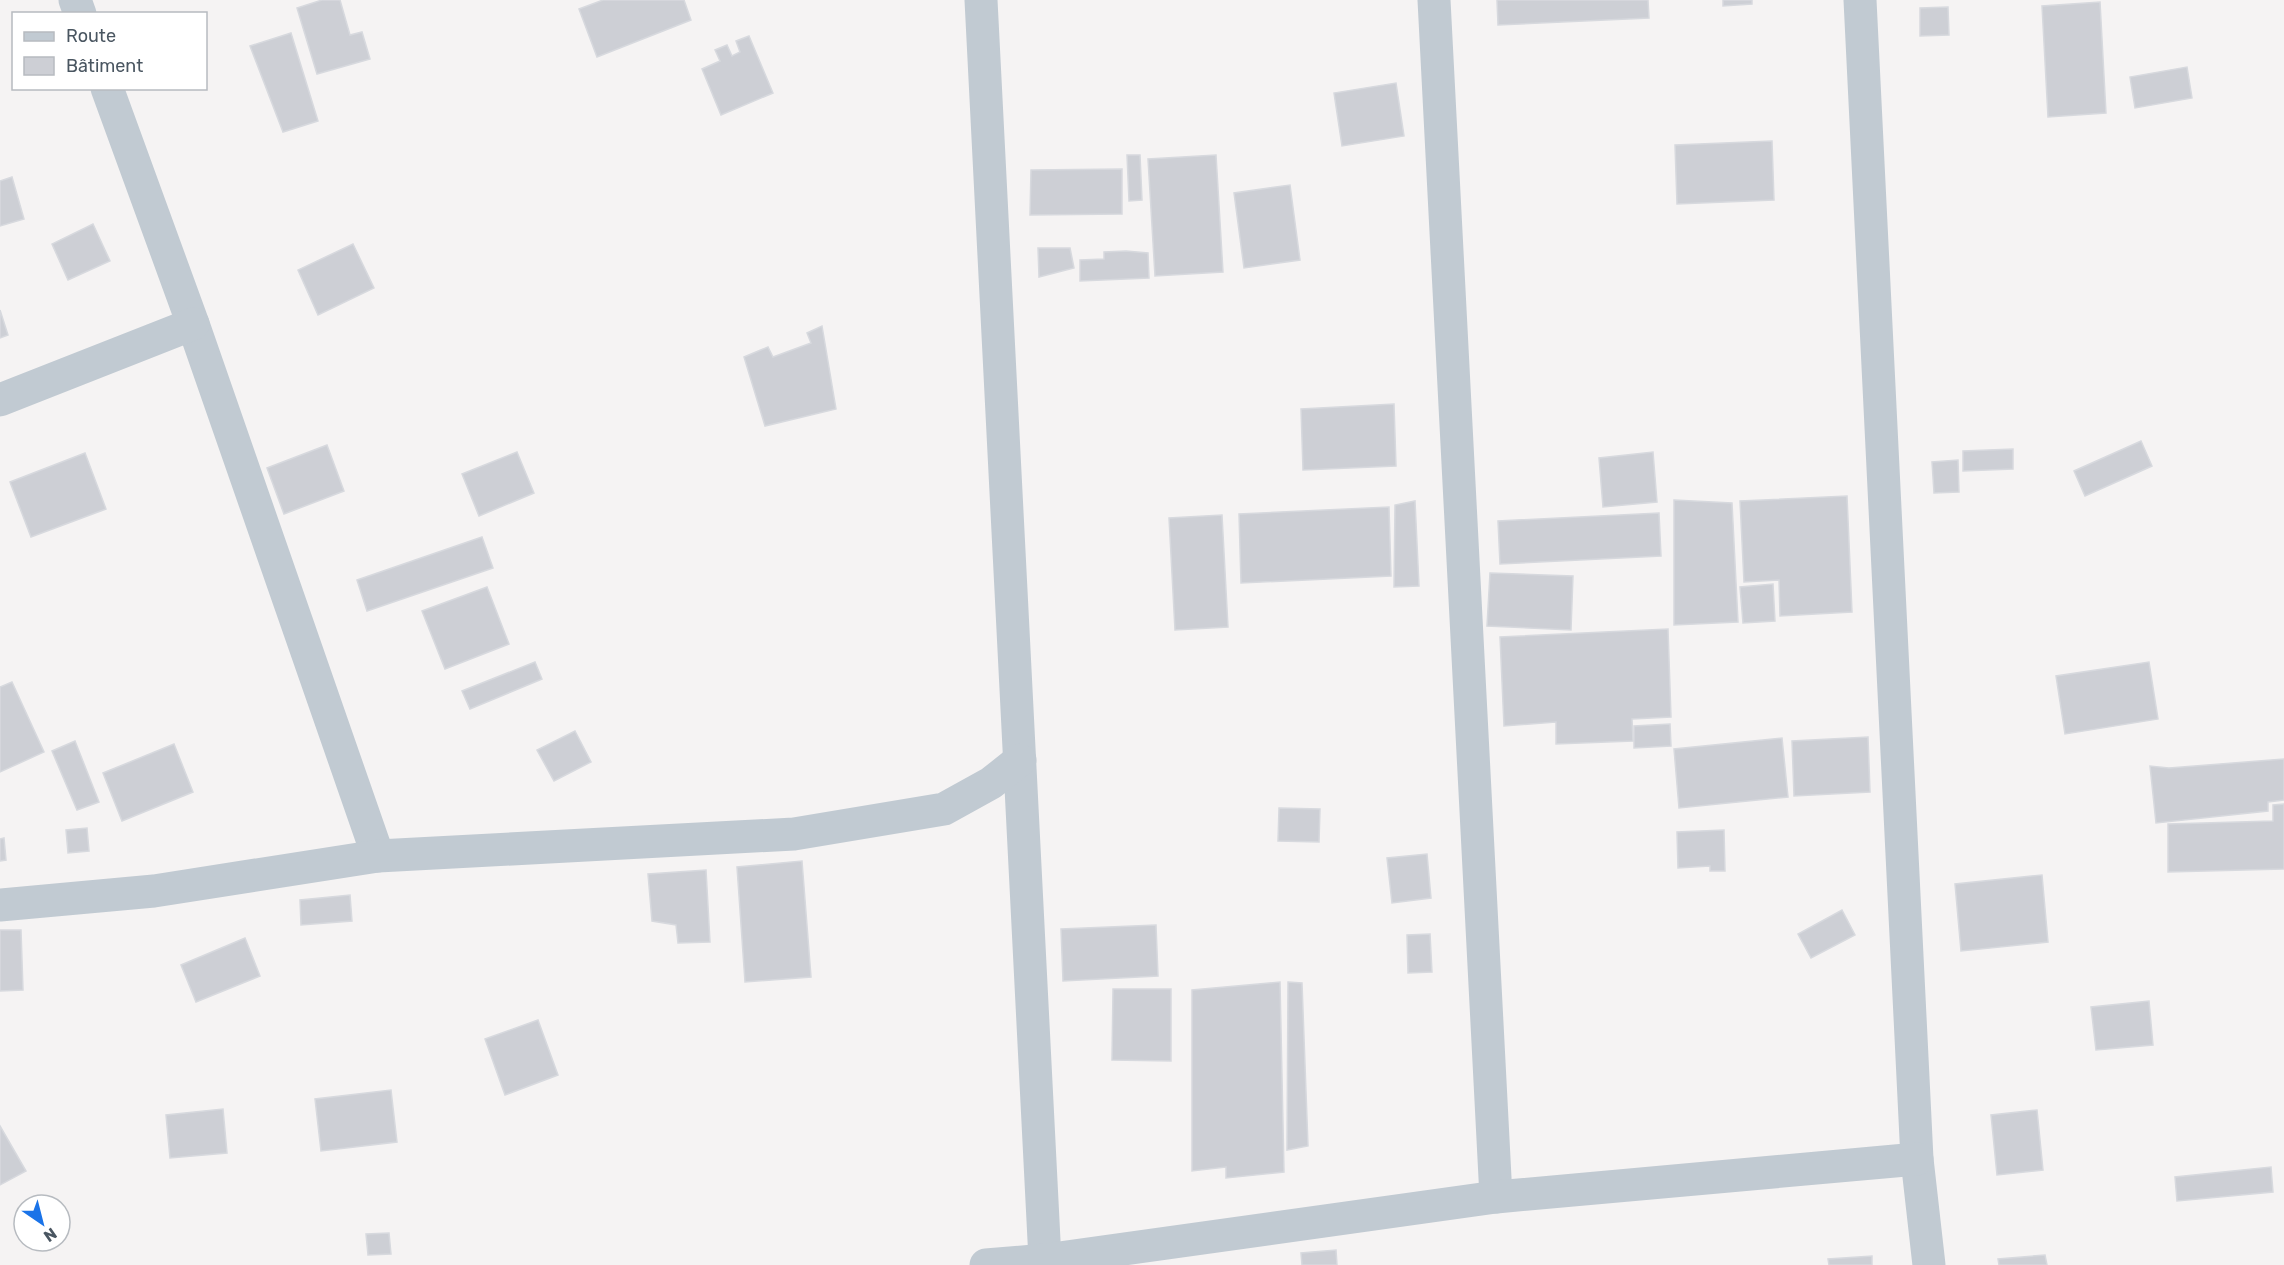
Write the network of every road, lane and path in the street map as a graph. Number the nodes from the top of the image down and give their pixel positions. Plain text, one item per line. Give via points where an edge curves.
1 (981, 0) edge
2 (1434, 0) edge
3 (1860, 0) edge
4 (108, 90) edge
5 (193, 324) junction
6 (0, 400) edge
7 (1020, 759) junction
8 (378, 856) junction
9 (0, 905) edge
10 (1917, 1159) junction
11 (1496, 1197) junction
12 (1045, 1260) junction
13 (986, 1265) edge
14 (1929, 1265) edge

1 - 7 street
2 - 11 street
3 - 10 street
4 - 5 street
5 - 6 street
5 - 8 street
7 - 8 street via 991,783 944,809 795,834
7 - 12 street
8 - 9 street via 154,891
10 - 11 street
10 - 14 street
11 - 12 street
12 - 13 street

